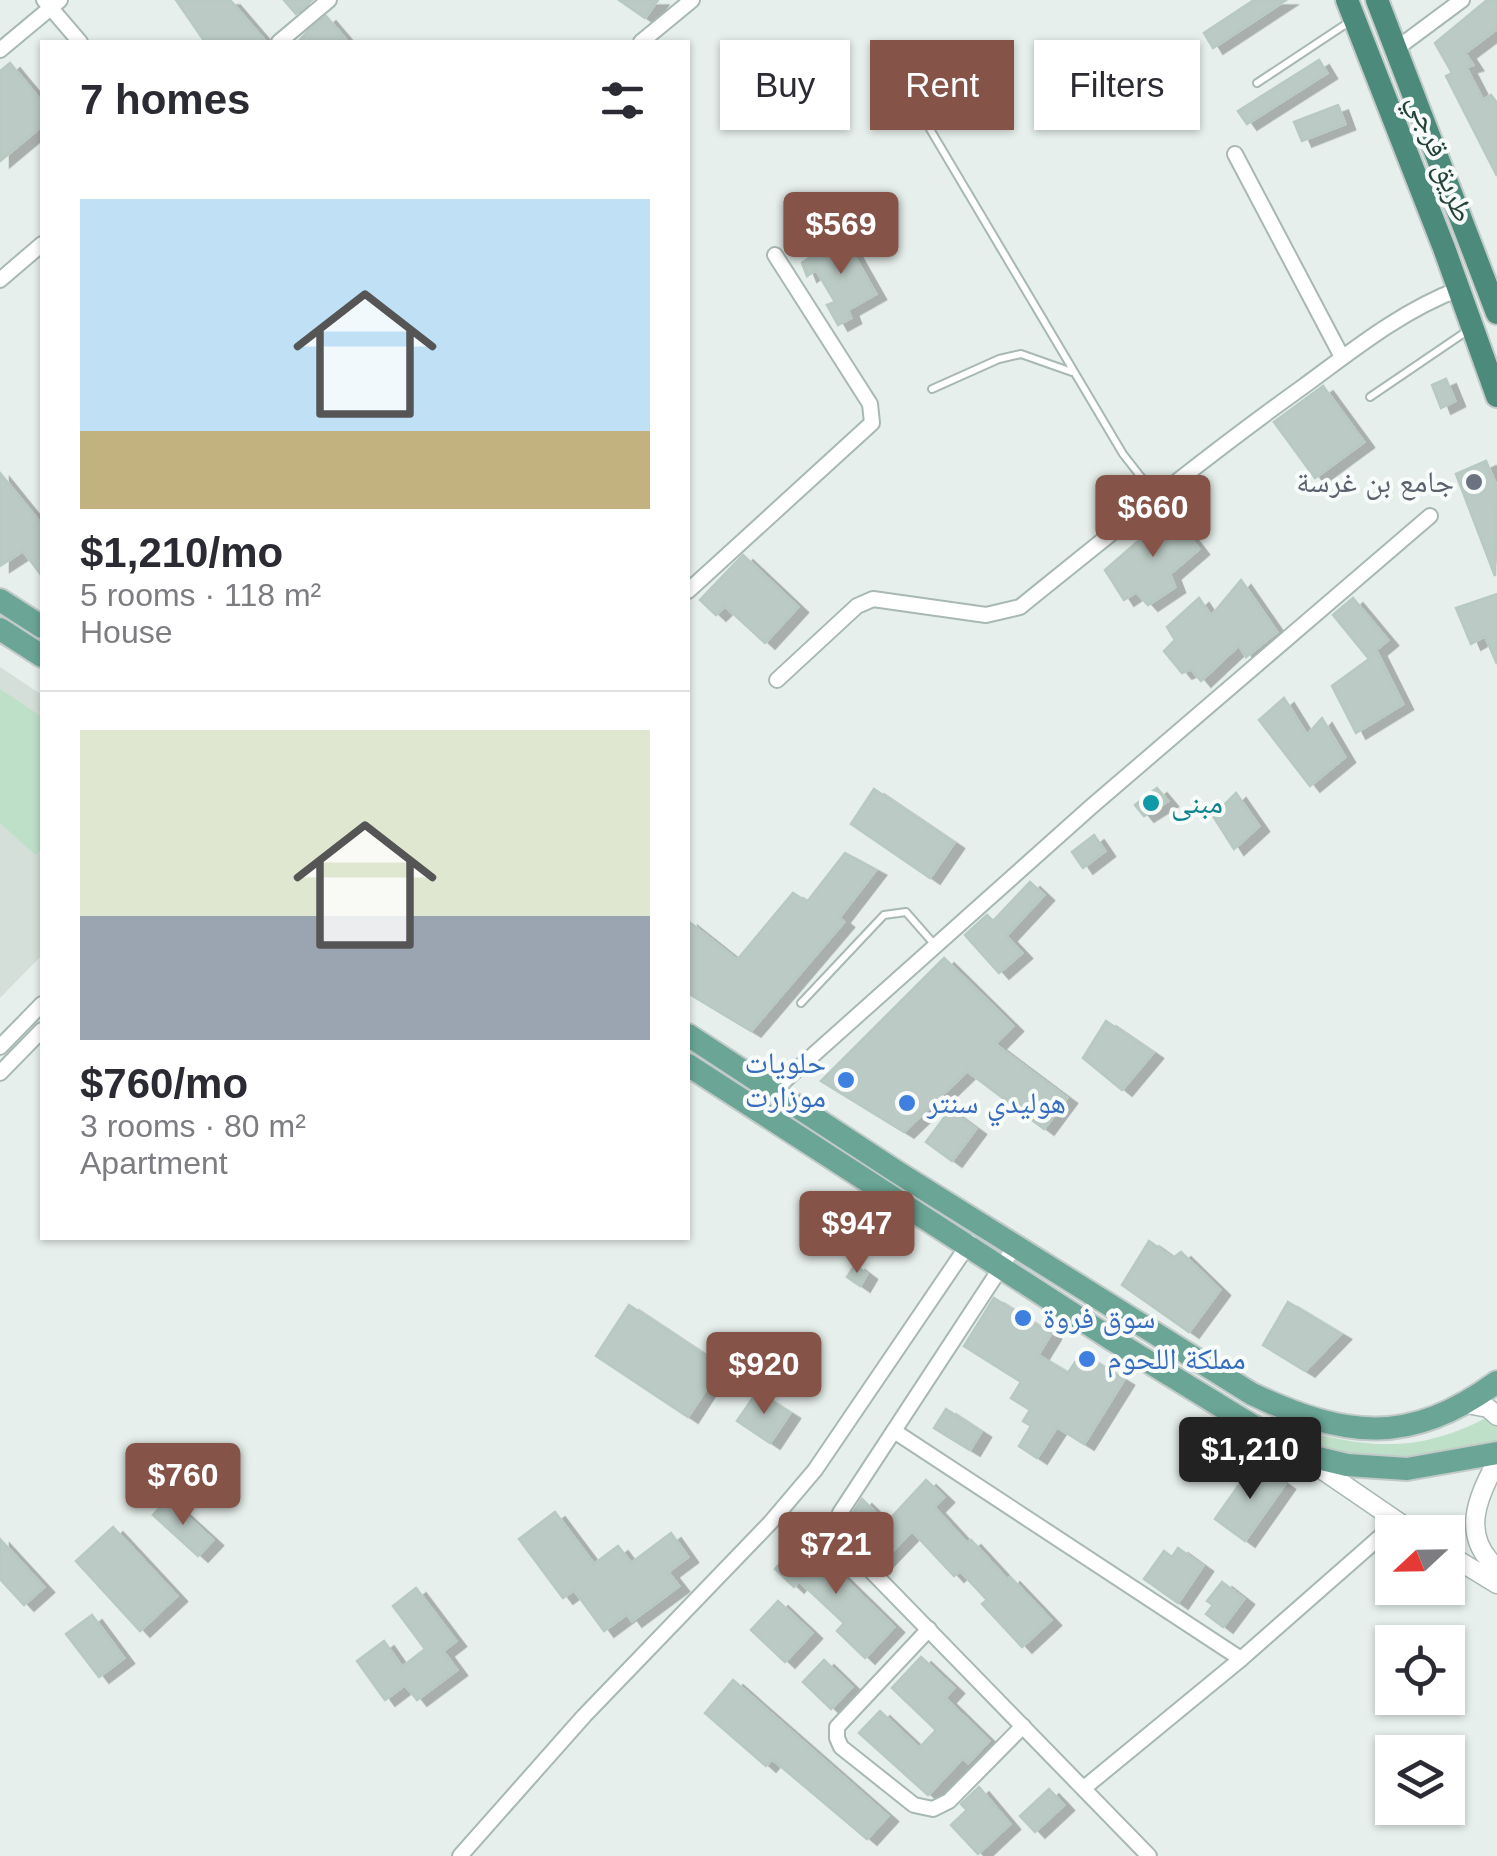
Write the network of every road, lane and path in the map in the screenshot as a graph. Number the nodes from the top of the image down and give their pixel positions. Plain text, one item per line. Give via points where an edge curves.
1 (329, 0) edge
2 (692, 0) edge
3 (1376, 0) edge
4 (1462, 0) edge
5 (52, 3) edge
6 (1350, 9) edge
7 (79, 40) edge
8 (281, 40) edge
9 (643, 40) edge
10 (1396, 49) junction
11 (0, 50) edge
12 (1257, 84) dead end
13 (930, 130) edge
14 (1235, 154) dead end
15 (40, 246) edge
16 (776, 255) dead end
17 (0, 280) edge
18 (1459, 289) junction
19 (1497, 313) edge
20 (1473, 328) junction
21 (1342, 356) junction
22 (1074, 372) junction
23 (932, 389) dead end
24 (1497, 396) edge
25 (1370, 397) dead end
26 (1161, 494) junction
27 (1430, 516) dead end
28 (690, 589) edge
29 (0, 600) edge
30 (40, 625) edge
31 (0, 629) edge
32 (40, 655) edge
33 (777, 680) dead end
34 (934, 944) junction
35 (802, 1003) dead end
36 (40, 1006) edge
37 (40, 1032) edge
38 (690, 1036) edge
39 (0, 1047) edge
40 (690, 1067) edge
41 (0, 1073) edge
42 (774, 1090) junction
43 (981, 1225) junction
44 (968, 1245) junction
45 (1015, 1246) junction
46 (1002, 1267) junction
47 (1497, 1382) edge
48 (1467, 1404) junction
49 (1497, 1416) edge
50 (894, 1431) junction
51 (1297, 1452) junction
52 (1497, 1453) edge
53 (1497, 1461) edge
54 (1388, 1515) edge
55 (1375, 1551) edge
56 (1465, 1564) edge
57 (1497, 1568) edge
58 (1497, 1584) edge
59 (928, 1629) junction
60 (1241, 1659) junction
61 (1022, 1726) junction
62 (1084, 1788) junction
63 (460, 1856) edge
64 (1148, 1856) edge

1 - 8 street
2 - 9 street
3 - 10 highway, طريق قرجي
4 - 10 street
5 - 7 street
5 - 11 street
6 - 12 lane
6 - 18 highway, طريق قرجي
10 - 19 highway, طريق قرجي
13 - 22 lane
14 - 21 street
15 - 17 street
16 - 28 street via 870,404 872,423
18 - 20 highway, طريق قرجي
18 - 21 street
20 - 24 highway, طريق قرجي
20 - 25 lane
21 - 26 street
22 - 23 lane via 1021,354
22 - 26 lane via 1123,454
26 - 33 street via 1020,607 986,615 873,599
27 - 34 street
29 - 30 main road
31 - 32 main road
34 - 35 lane via 906,912 884,916
34 - 42 street
36 - 39 street
37 - 41 street
38 - 42 main road
40 - 44 main road
42 - 43 main road
43 - 44 street
43 - 45 main road
44 - 46 main road
44 - 63 street via 782,1510
45 - 46 street
45 - 48 main road via 1252,1394 1302,1418 1383,1429
46 - 50 street
46 - 51 main road
47 - 48 main road
48 - 49 street
50 - 59 street via 836,1526 842,1542
50 - 60 street
51 - 52 main road via 1392,1469
51 - 54 street
53 - 57 street via 1484,1481 1476,1527 1480,1552
55 - 60 street
56 - 58 street
59 - 61 street
59 - 61 street via 837,1727 841,1746 914,1805 933,1809
60 - 62 street
61 - 62 street
62 - 64 street

